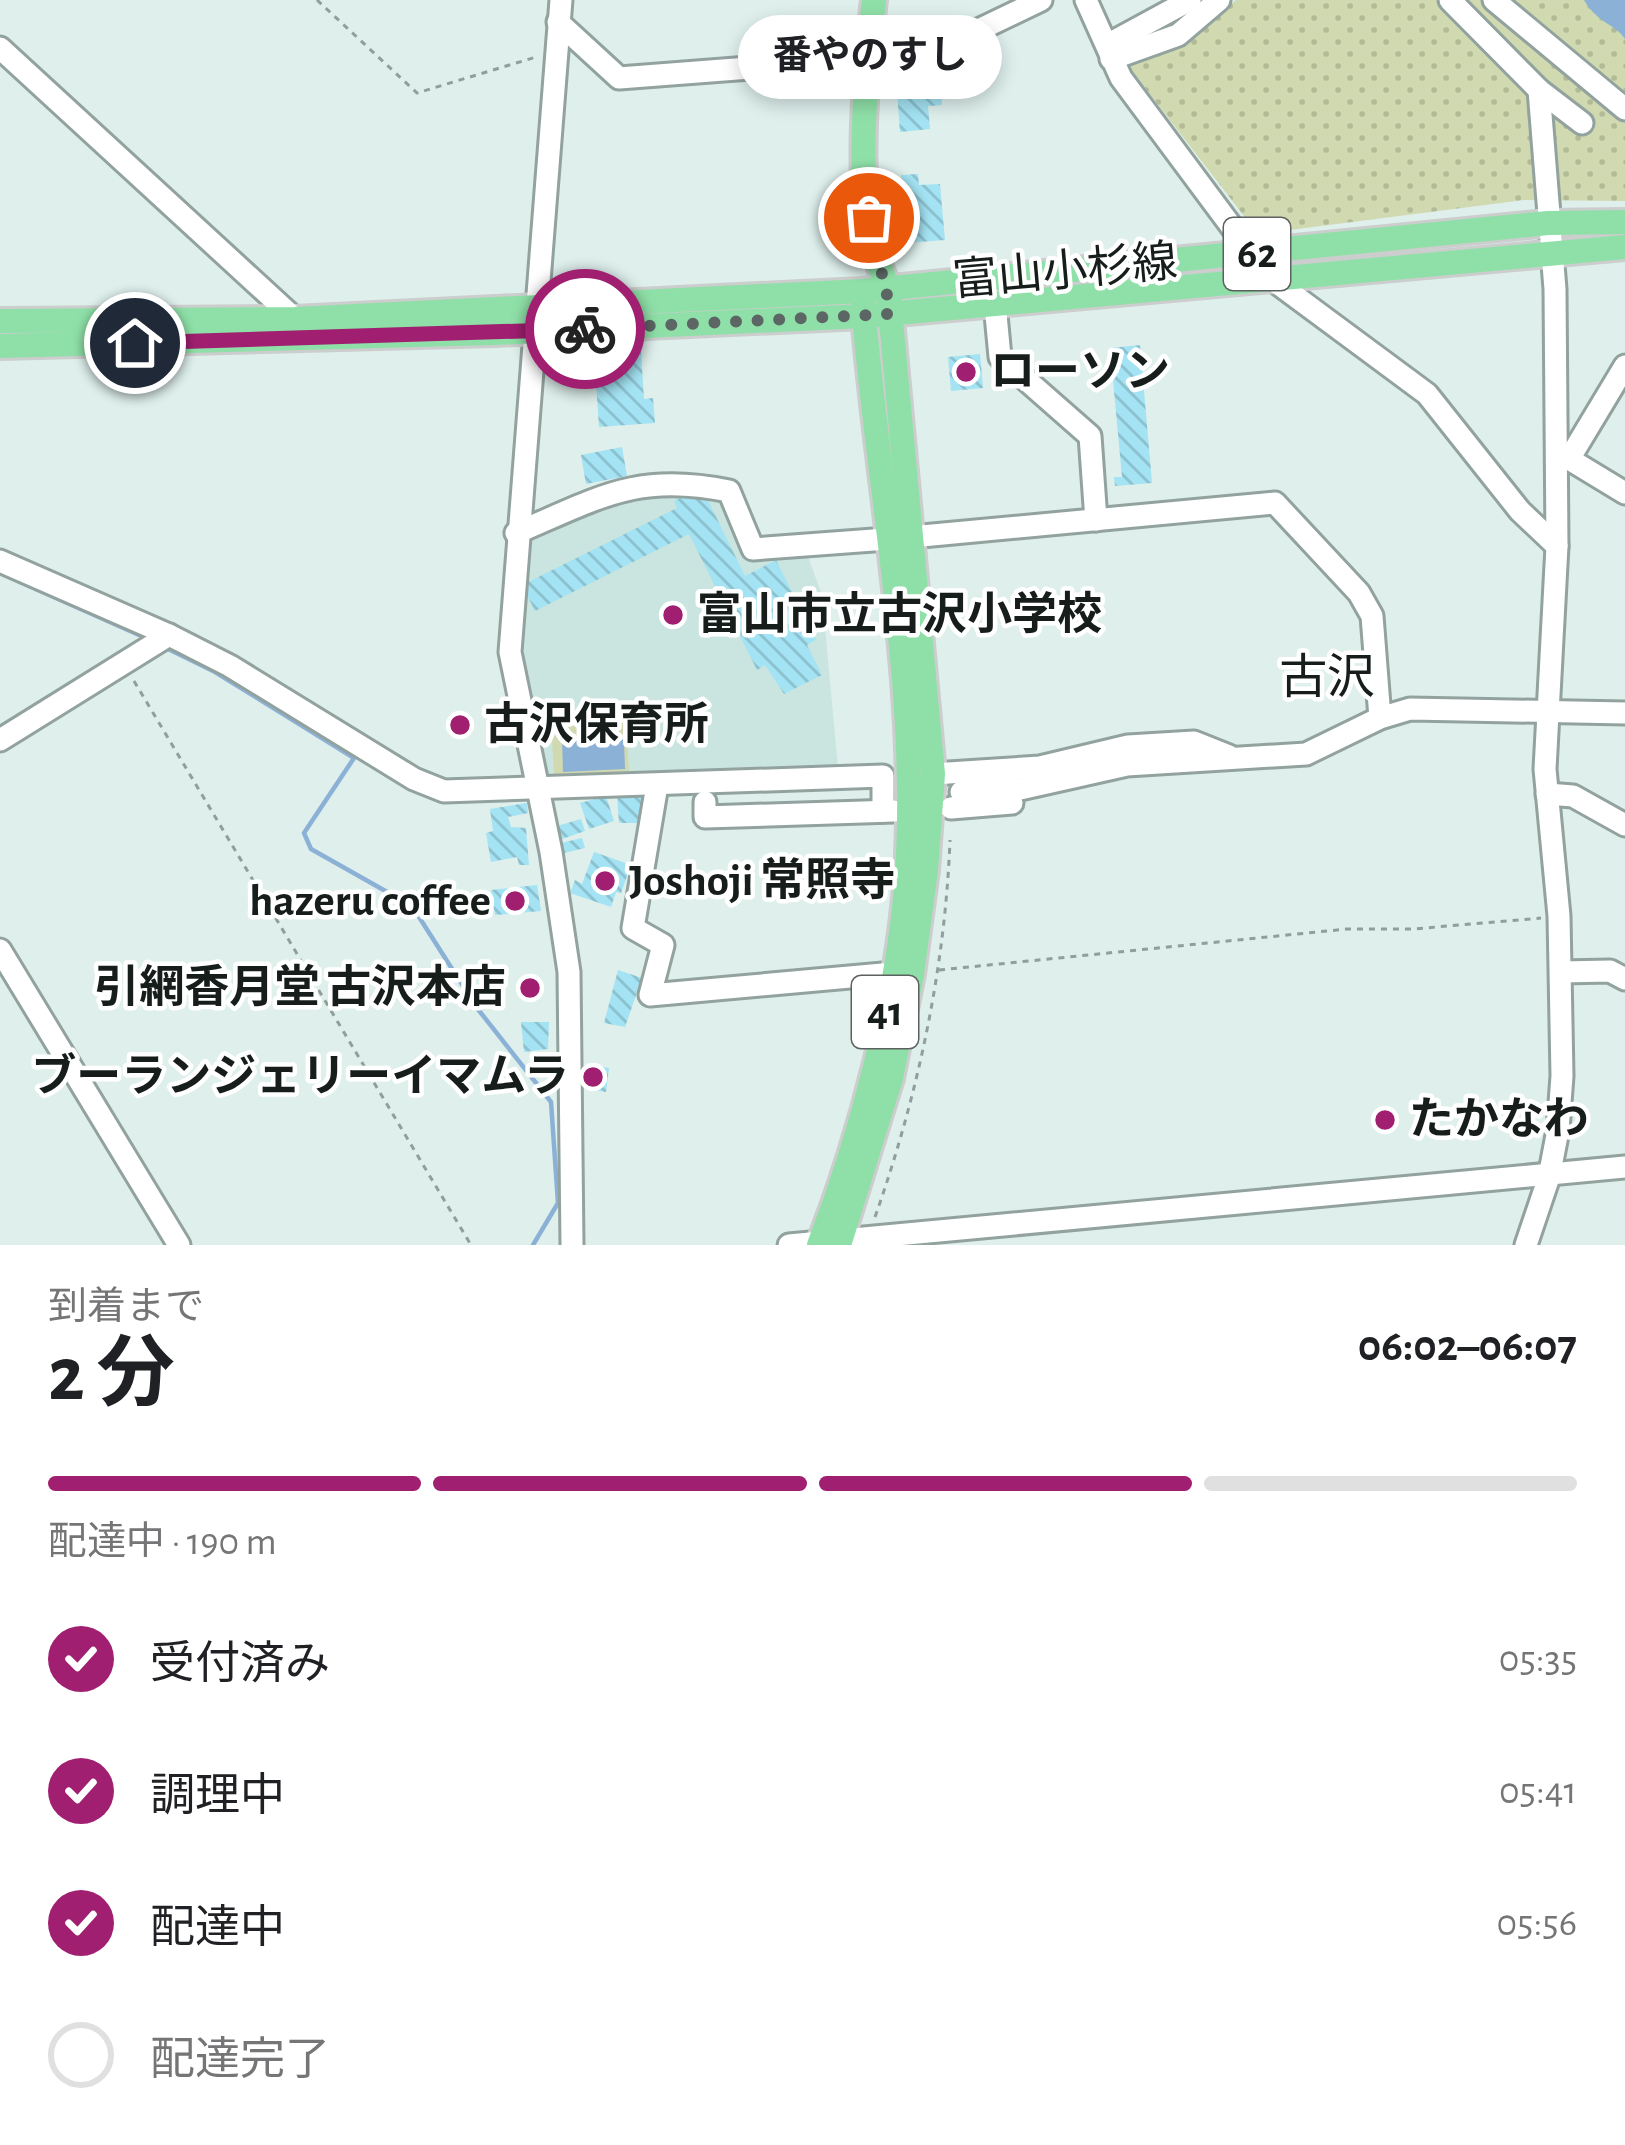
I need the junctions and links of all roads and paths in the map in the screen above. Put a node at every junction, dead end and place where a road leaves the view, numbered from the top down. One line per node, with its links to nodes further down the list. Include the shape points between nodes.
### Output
1 (316, 0): 11 (path, via 417,93)
2 (874, 0): 13 (main road, 41)
3 (1041, 0): 13 (street, via 939,49)
4 (1086, 0): 12 (street)
5 (1190, 0): 12 (street)
6 (1219, 0): 12 (street, via 1178,35)
7 (1450, 0): 14 (street)
8 (1494, 0): 15 (street)
9 (559, 11): 11 (street); 13 (street, via 619,78)
10 (0, 48): 25 (street)
11 (555, 52): 26 (street)
12 (1109, 52): 21 (street)
13 (866, 59): 23 (main road, 41)
14 (1539, 90): 16 (street); 18 (street)
15 (1625, 109)
16 (1582, 124)
17 (1625, 222): 18 (main road, 富山小杉線 / 62)
18 (1548, 224): 20 (street); 21 (main road, 富山小杉線 / 62)
19 (1625, 247): 20 (main road, 富山小杉線 / 62)
20 (1551, 253): 22 (main road, 富山小杉線 / 62); 30 (street)
21 (1249, 255): 22 (street); 23 (main road, 富山小杉線 / 62)
22 (1269, 278): 24 (main road, 富山小杉線 / 62); 35 (street, via 1426,394)
23 (876, 302): 24 (main road, 富山小杉線 / 62); 26 (main road, 富山小杉線 / 62); 34 (main road, 41)
24 (995, 304): 32 (street, via 1000,356 1090,436)
25 (296, 319): 26 (main road, 富山小杉線 / 62); 27 (main road, 富山小杉線 / 62)
26 (533, 320): 28 (main road, 富山小杉線 / 62); 33 (street)
27 (0, 321)
28 (0, 346)
29 (1625, 366): 30 (street)
30 (1563, 458): 31 (street); 35 (street)
31 (1625, 493)
32 (1096, 520): 34 (street); 41 (street, via 1275,503 1372,616)
33 (517, 533): 34 (street, via 646,484 729,491 753,550); 47 (street, via 510,652)
34 (899, 538): 44 (main road, 41); 50 (main road, 41)
35 (1557, 546): 39 (street)
36 (0, 561): 37 (street)
37 (169, 635): 38 (street); 47 (street, via 430,787)
38 (123, 664): 42 (street); 62 (path)
39 (1546, 713): 40 (street); 41 (street, via 1410,709); 48 (street)
40 (1625, 713)
41 (1380, 718): 43 (street, via 1306,754)
42 (0, 740)
43 (1235, 759): 44 (street, via 1194,742 1128,746 1040,767); 49 (street, via 1127,765)
44 (933, 774): 60 (main road, 41, via 892,1078)
45 (657, 785): 46 (street); 47 (street); 56 (street, via 633,928 663,945 650,995)
46 (680, 785): 50 (street, via 705,802 705,817); 50 (street, via 883,776)
47 (537, 788): 63 (street, via 569,972)
48 (1547, 794): 51 (street, via 1573,796); 52 (street)
49 (956, 800)
50 (886, 806): 56 (main road, 41, via 907,874)
51 (1625, 825)
52 (1558, 916): 54 (path); 55 (street)
53 (0, 950): 61 (street)
54 (939, 970)
55 (1561, 972): 57 (street, via 1610,971); 59 (street, via 1562,1076)
56 (894, 973): 60 (main road, 41)
57 (1625, 979)
58 (1625, 1167): 59 (street)
59 (1549, 1177): 60 (street); 65 (street)
60 (830, 1244): 64 (street)
61 (179, 1245)
62 (471, 1245)
63 (572, 1245)
64 (789, 1245)
65 (1526, 1245)

